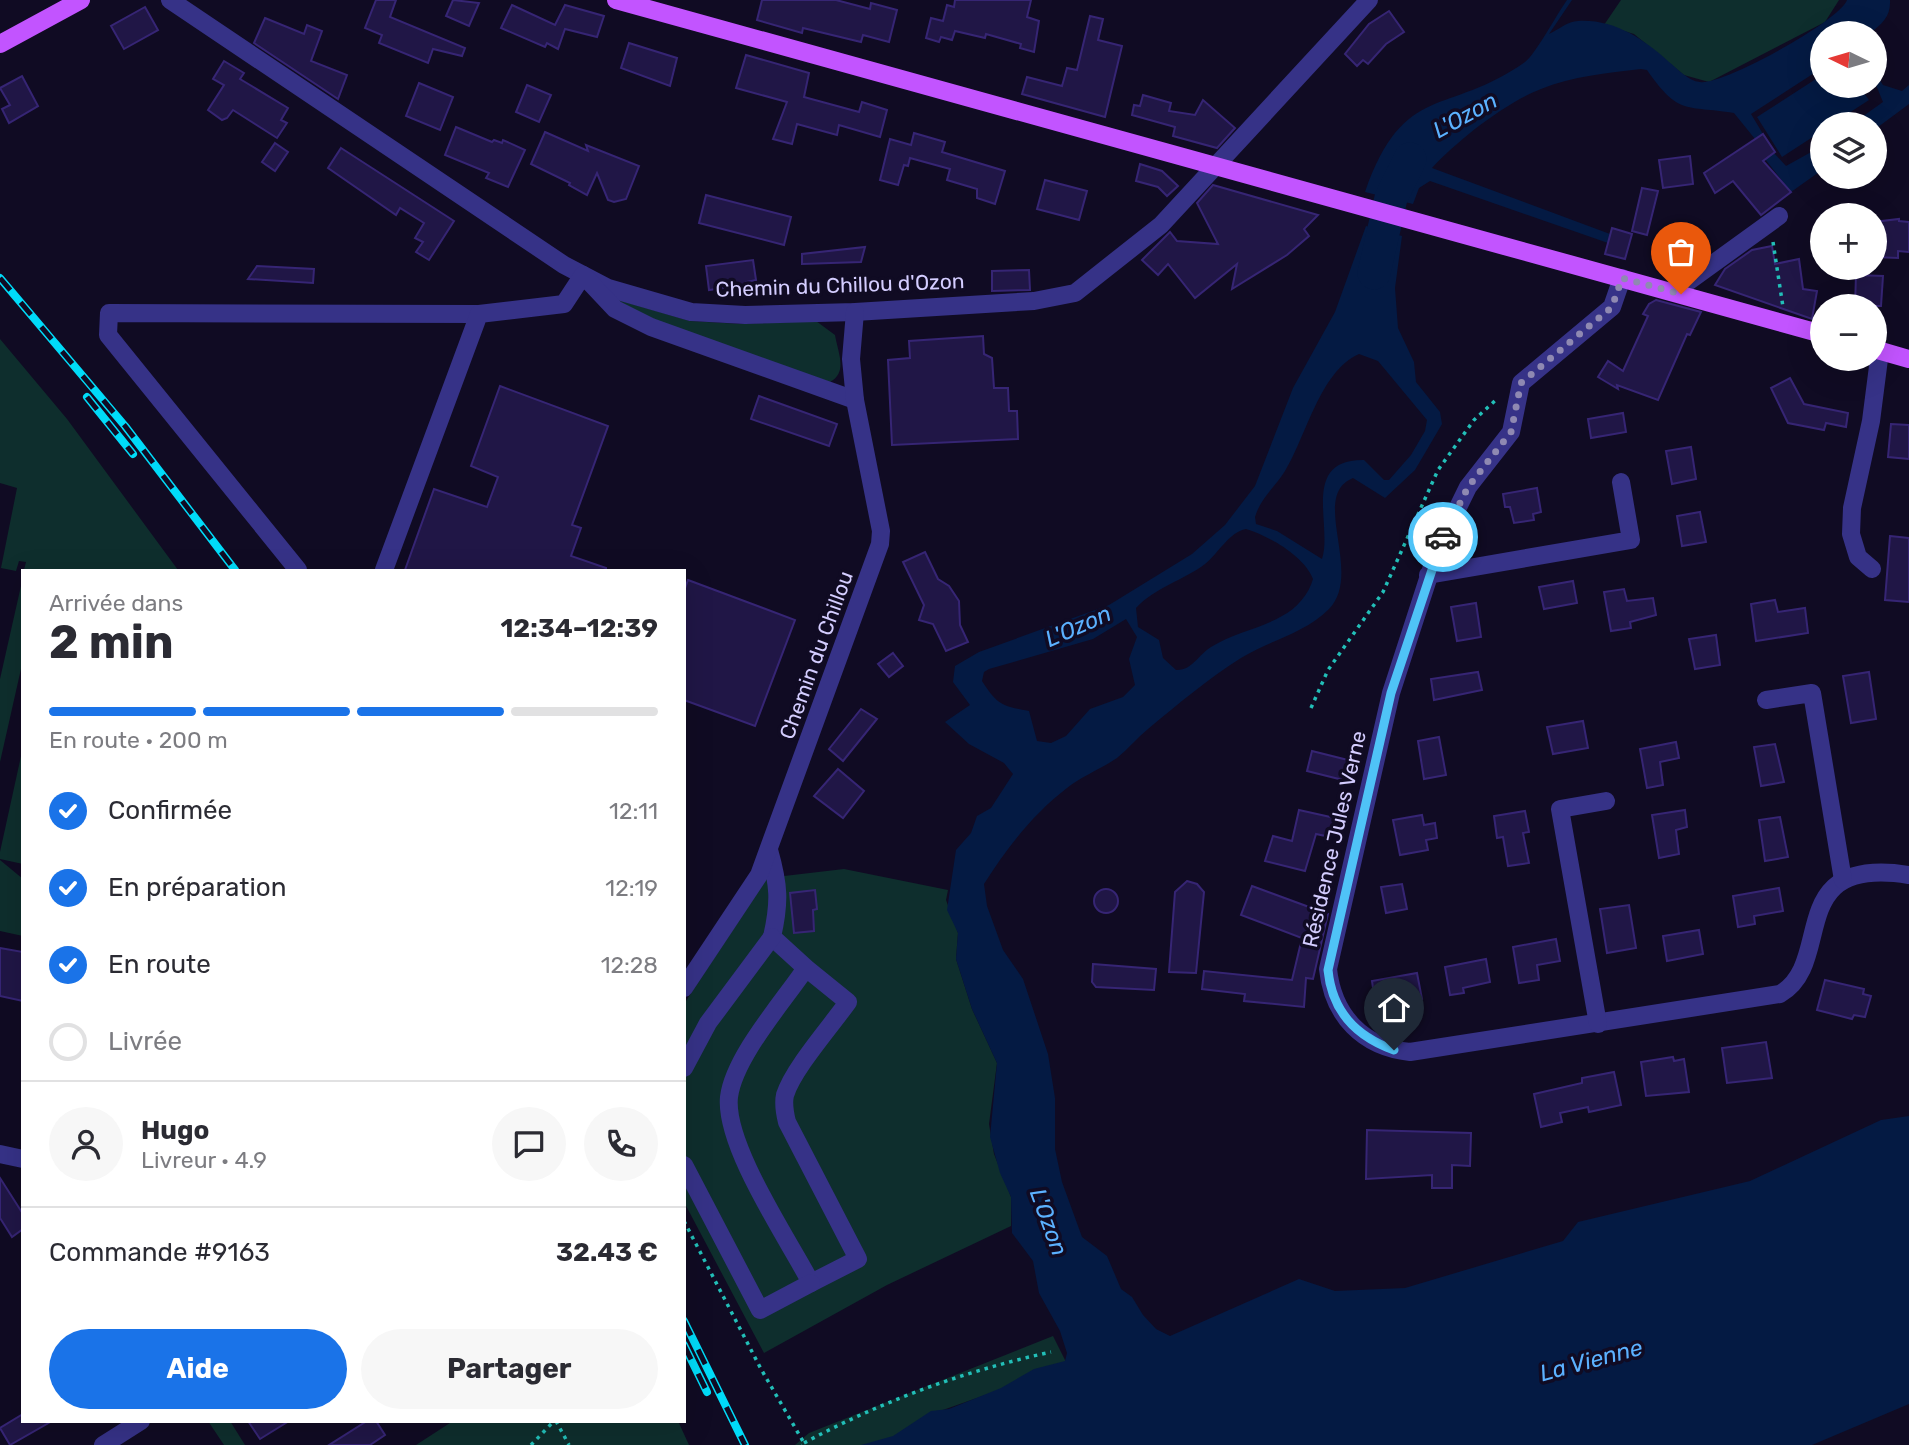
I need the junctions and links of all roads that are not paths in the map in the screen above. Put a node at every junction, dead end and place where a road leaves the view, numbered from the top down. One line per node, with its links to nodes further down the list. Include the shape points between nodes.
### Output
1 (81, 0): 5 (main road)
2 (170, 0): 8 (street, Chemin du Chillou d'Ozon)
3 (616, 0): 6 (main road)
4 (1369, 0): 6 (street, Chemin du Chillou d'Ozon)
5 (0, 44)
6 (1217, 166): 9 (main road); 11 (street, Chemin du Chillou d'Ozon, via 1161,225 1075,293)
7 (1775, 220): 10 (street, via 1685,284)
8 (583, 275): 11 (street, Chemin du Chillou d'Ozon, via 640,299 691,312); 12 (street, via 564,304); 17 (street, via 615,309 651,327)
9 (1622, 278): 10 (main road); 22 (street, Résidence Jules Verne, via 1612,307 1521,383 1511,432 1468,487)
10 (1681, 294): 13 (main road)
11 (855, 312): 17 (street, Chemin du Chillou, via 851,359)
12 (479, 314): 19 (street, via 109,313 108,335); 20 (street)
13 (1810, 331)
14 (1887, 353): 15 (main road)
15 (1909, 359)
16 (1875, 371): 21 (street, via 1851,534 1858,557)
17 (855, 400): 25 (street, Chemin du Chillou, via 880,544)
18 (1621, 482): 22 (street, via 1631,540)
19 (297, 569)
20 (384, 569)
21 (1872, 569)
22 (1428, 575): 31 (street, Résidence Jules Verne, via 1391,693 1360,818 1328,970 1330,988 1346,1020 1360,1035 1394,1050 1440,1050)
23 (1766, 700): 27 (street, via 1812,692)
24 (1605, 801): 31 (street, via 1560,809)
25 (769, 850): 28 (street, via 779,904); 30 (street, Chemin du Chillou, via 759,875)
26 (1909, 875): 27 (street)
27 (1843, 880): 31 (street, Résidence Jules Verne, via 1827,895 1816,917 1794,986 1780,994)
28 (772, 937): 29 (street); 32 (street, via 708,1023)
29 (806, 968): 36 (street, via 745,1057 729,1097 737,1145); 36 (street, via 848,1002 794,1079 785,1095 784,1110 858,1259)
30 (686, 985)
31 (1598, 1024)
32 (686, 1064)
33 (0, 1154): 34 (street)
34 (21, 1159)
35 (686, 1169): 36 (street, via 760,1310)
36 (811, 1283)
37 (138, 1423): 38 (street)
38 (103, 1445)

